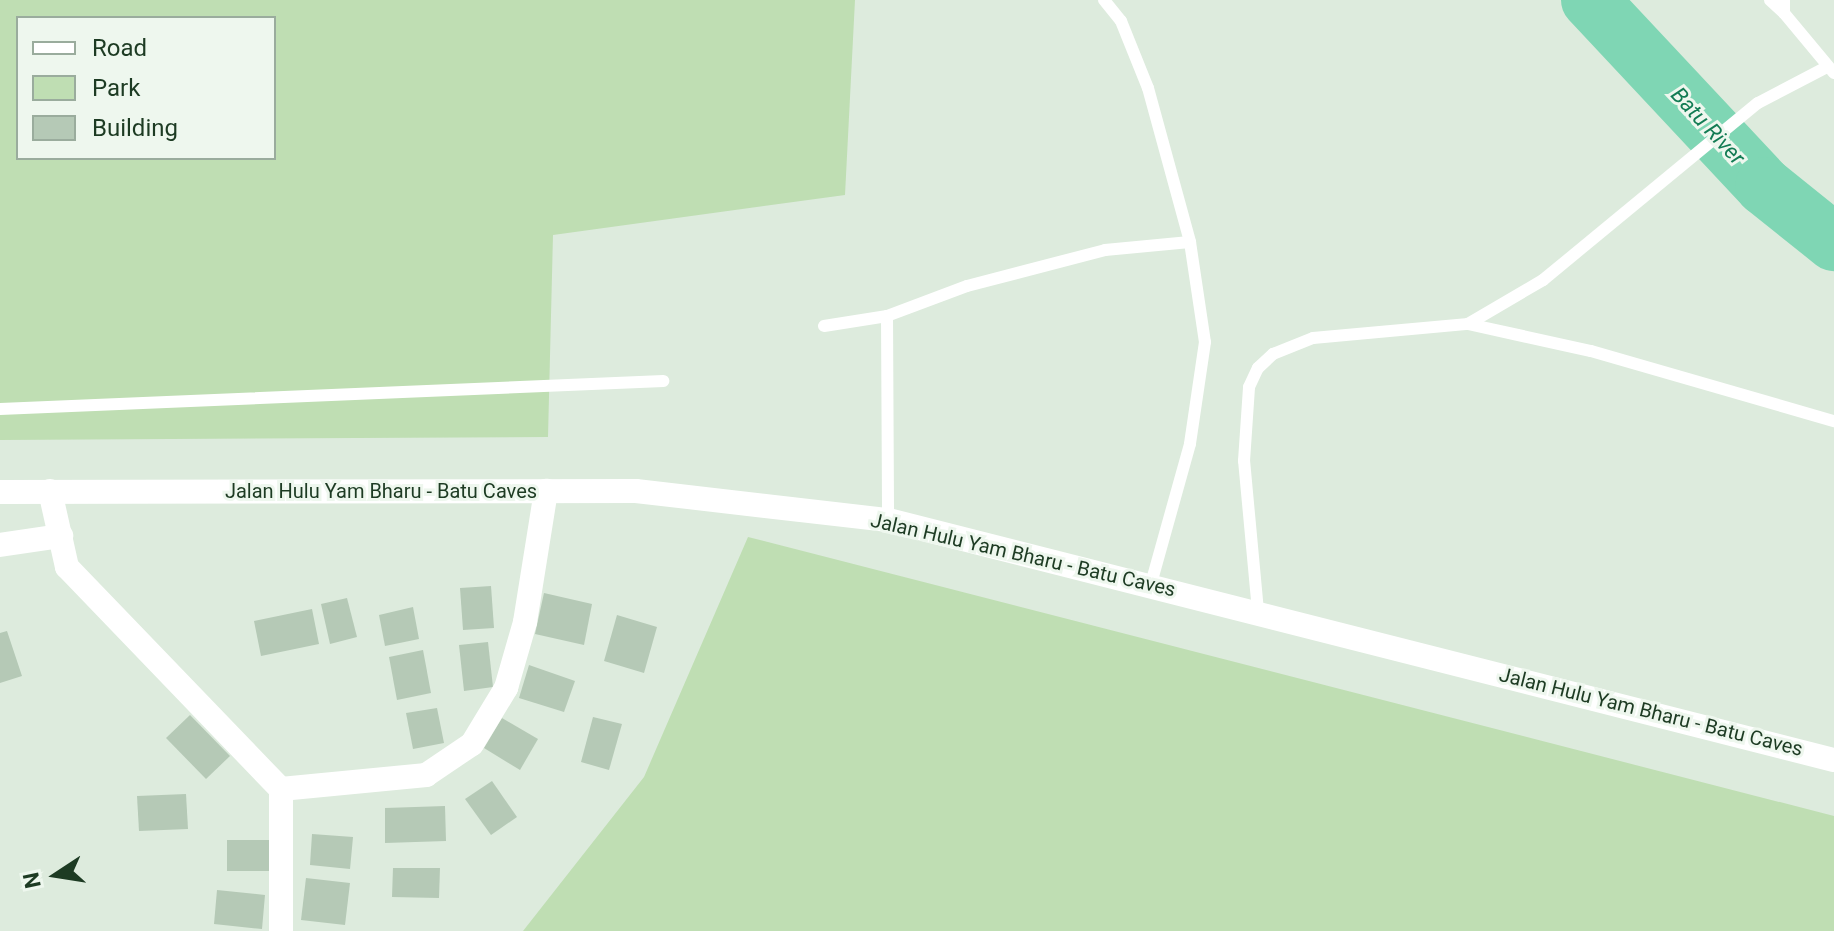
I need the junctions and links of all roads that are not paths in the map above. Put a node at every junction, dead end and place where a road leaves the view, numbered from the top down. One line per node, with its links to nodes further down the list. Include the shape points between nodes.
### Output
1 (1104, 0): 5 (lane, via 1121,21 1148,88)
2 (1770, 0): 3 (lane)
3 (1784, 6): 4 (lane)
4 (1830, 70): 7 (lane, via 1758,103 1543,280)
5 (1190, 242): 6 (lane, via 1105,250 967,286); 18 (lane, via 1205,342 1190,444)
6 (887, 316): 8 (lane); 15 (lane)
7 (1468, 324): 11 (lane, via 1591,351); 19 (lane, via 1313,338 1273,354 1258,368 1249,387 1244,461)
8 (824, 326)
9 (663, 381): 10 (lane)
10 (0, 409)
11 (1834, 421)
12 (50, 491): 13 (main road, Jalan Hulu Yam Bharu - Batu Caves); 14 (main road, Jalan Hulu Yam Bharu - Batu Caves); 16 (main road)
13 (546, 491): 15 (main road, Jalan Hulu Yam Bharu - Batu Caves, via 636,491); 21 (main road, via 525,622 506,688 472,744 426,775)
14 (0, 492)
15 (888, 520): 18 (main road, Jalan Hulu Yam Bharu - Batu Caves)
16 (61, 536): 17 (main road); 21 (main road, via 67,567)
17 (0, 545)
18 (1151, 584): 19 (main road, Jalan Hulu Yam Bharu - Batu Caves)
19 (1258, 611): 20 (main road, Jalan Hulu Yam Bharu - Batu Caves)
20 (1834, 760)
21 (281, 789): 22 (main road)
22 (281, 931)

